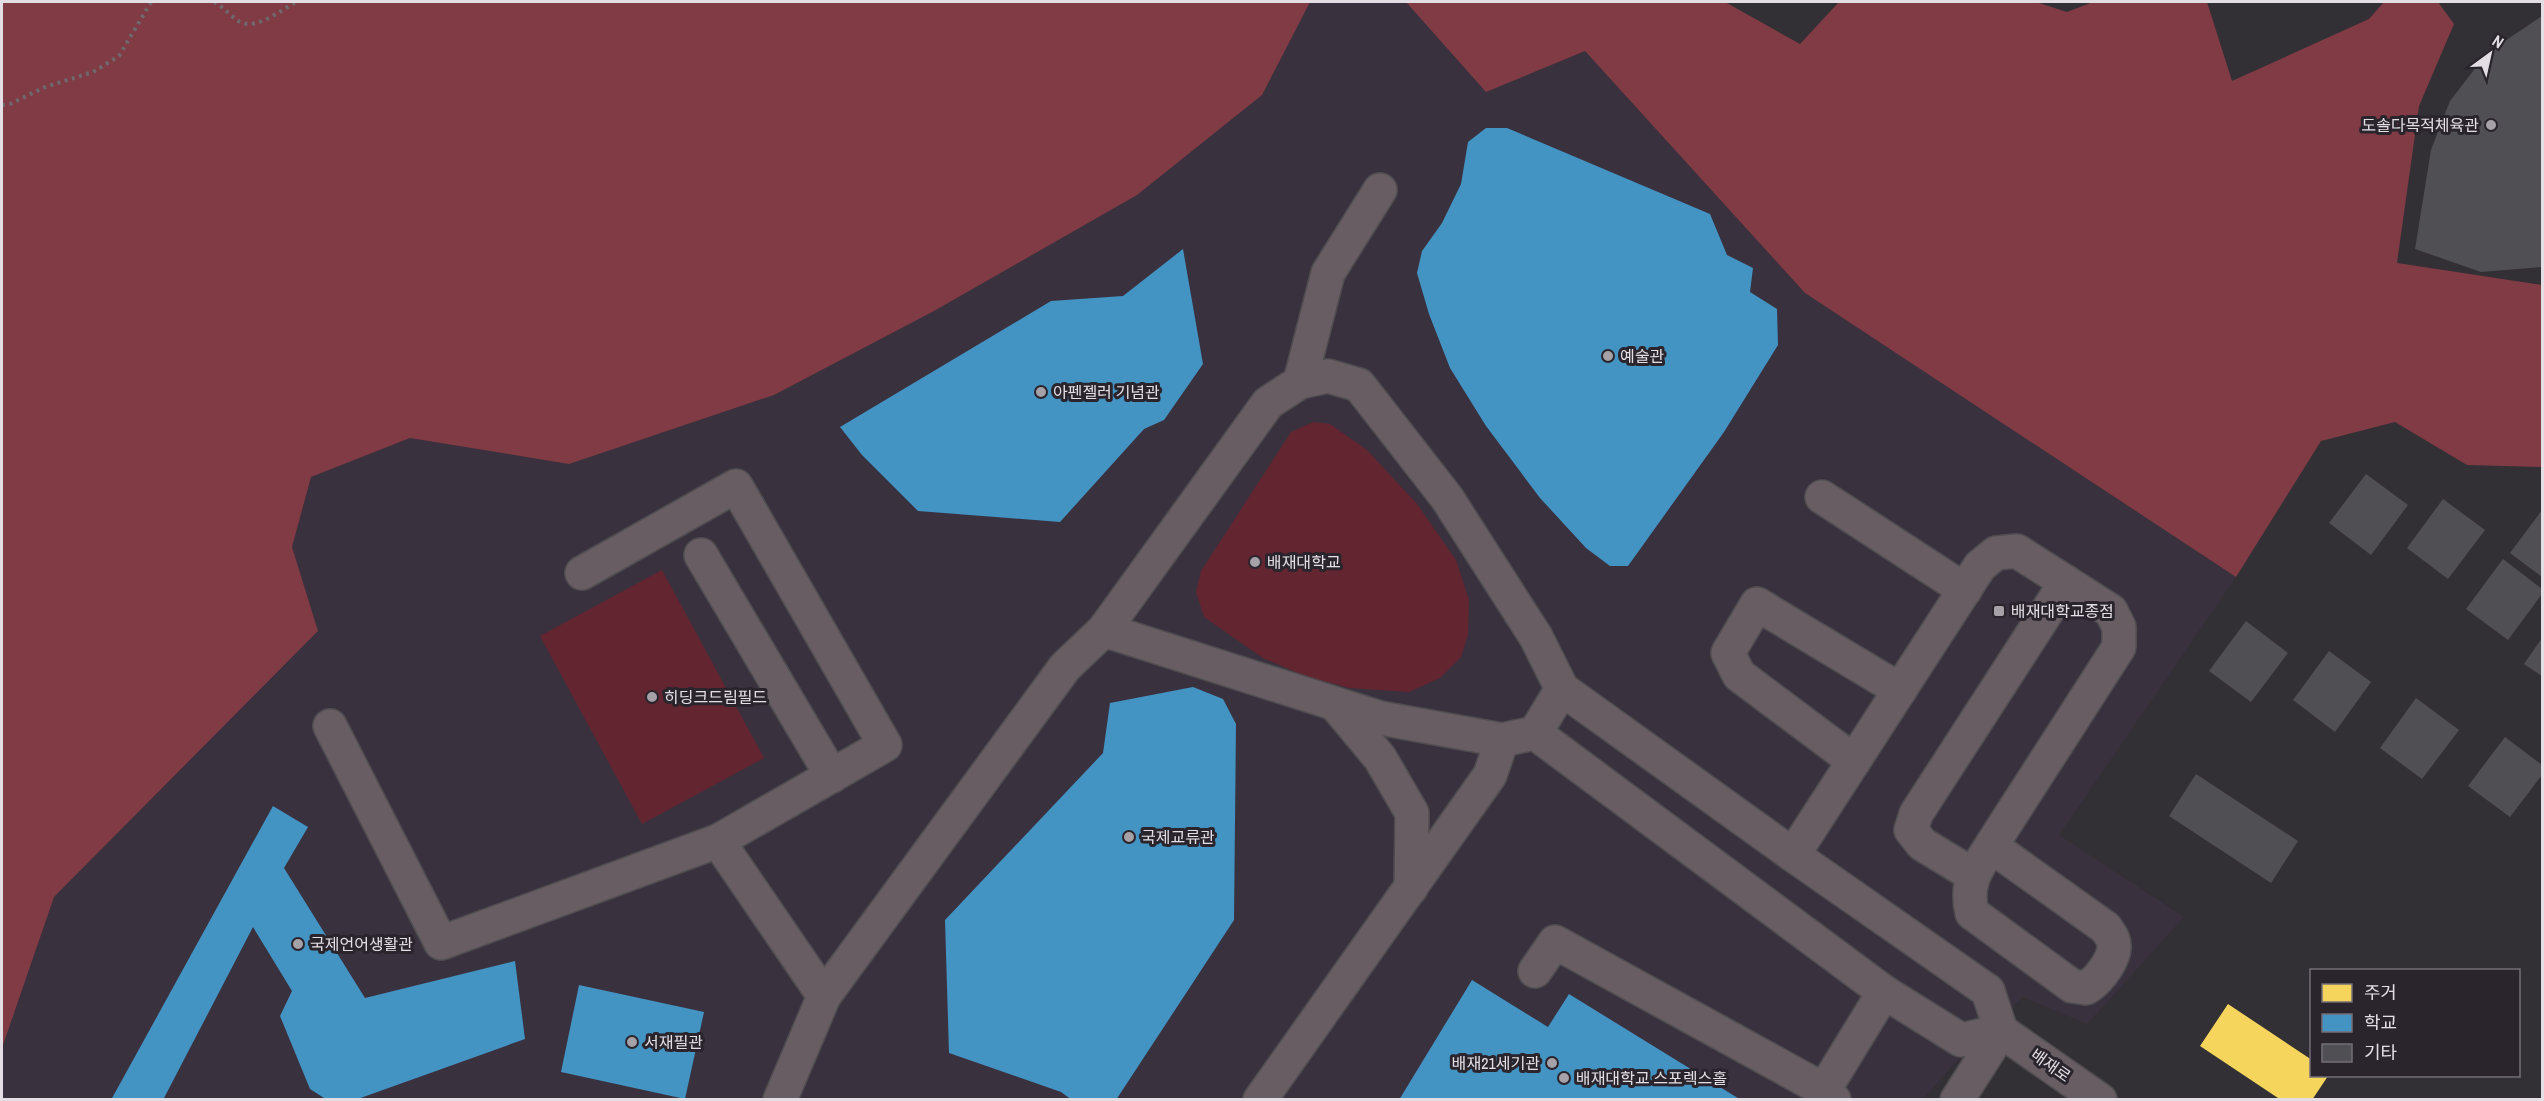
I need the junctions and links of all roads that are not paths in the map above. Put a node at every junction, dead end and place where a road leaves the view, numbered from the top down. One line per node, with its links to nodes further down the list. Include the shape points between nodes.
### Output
1 (1380, 189): 2 (street, via 1328,273)
2 (1300, 382): 8 (street, via 1268,403); 9 (street, via 1328,376 1359,385 1447,498 1536,638)
3 (1822, 497): 7 (street)
4 (701, 555): 16 (street)
5 (582, 573): 16 (street, via 736,486 885,745)
6 (2066, 582): 7 (street, via 2017,551 1996,553 1980,566); 18 (street, via 2111,611 2119,627 2119,647); 20 (street, via 1916,814 1911,830 1922,844)
7 (1965, 590): 10 (street)
8 (1104, 630): 11 (street); 24 (street, via 1065,667)
9 (1562, 689): 13 (street); 19 (street)
10 (1900, 690): 15 (street); 15 (street, via 1757,604 1728,653 1739,675)
11 (1335, 704): 14 (street, via 1380,718); 21 (street, via 1380,758 1412,813)
12 (330, 726): 17 (street, via 441,943)
13 (1535, 733): 14 (street); 23 (street)
14 (1502, 740): 21 (street, via 1490,775)
15 (1854, 761): 19 (street)
16 (832, 776): 17 (street)
17 (718, 841): 24 (street)
18 (1991, 846): 20 (street); 20 (street, via 2106,928 2114,942 2112,954 2096,982 2086,988 2072,986 1972,913 1969,899)
19 (1793, 855): 25 (street, via 1988,991)
20 (1973, 875)
21 (1411, 888): 28 (street)
22 (1535, 971): 26 (street, via 1555,942)
23 (1884, 992): 25 (street, via 1961,1040); 26 (street)
24 (824, 996): 27 (street)
25 (2001, 1030): 29 (street); 30 (street, 배재로)
26 (1829, 1095)
27 (780, 1100)
28 (1260, 1100)
29 (1957, 1100)
30 (2100, 1100)

